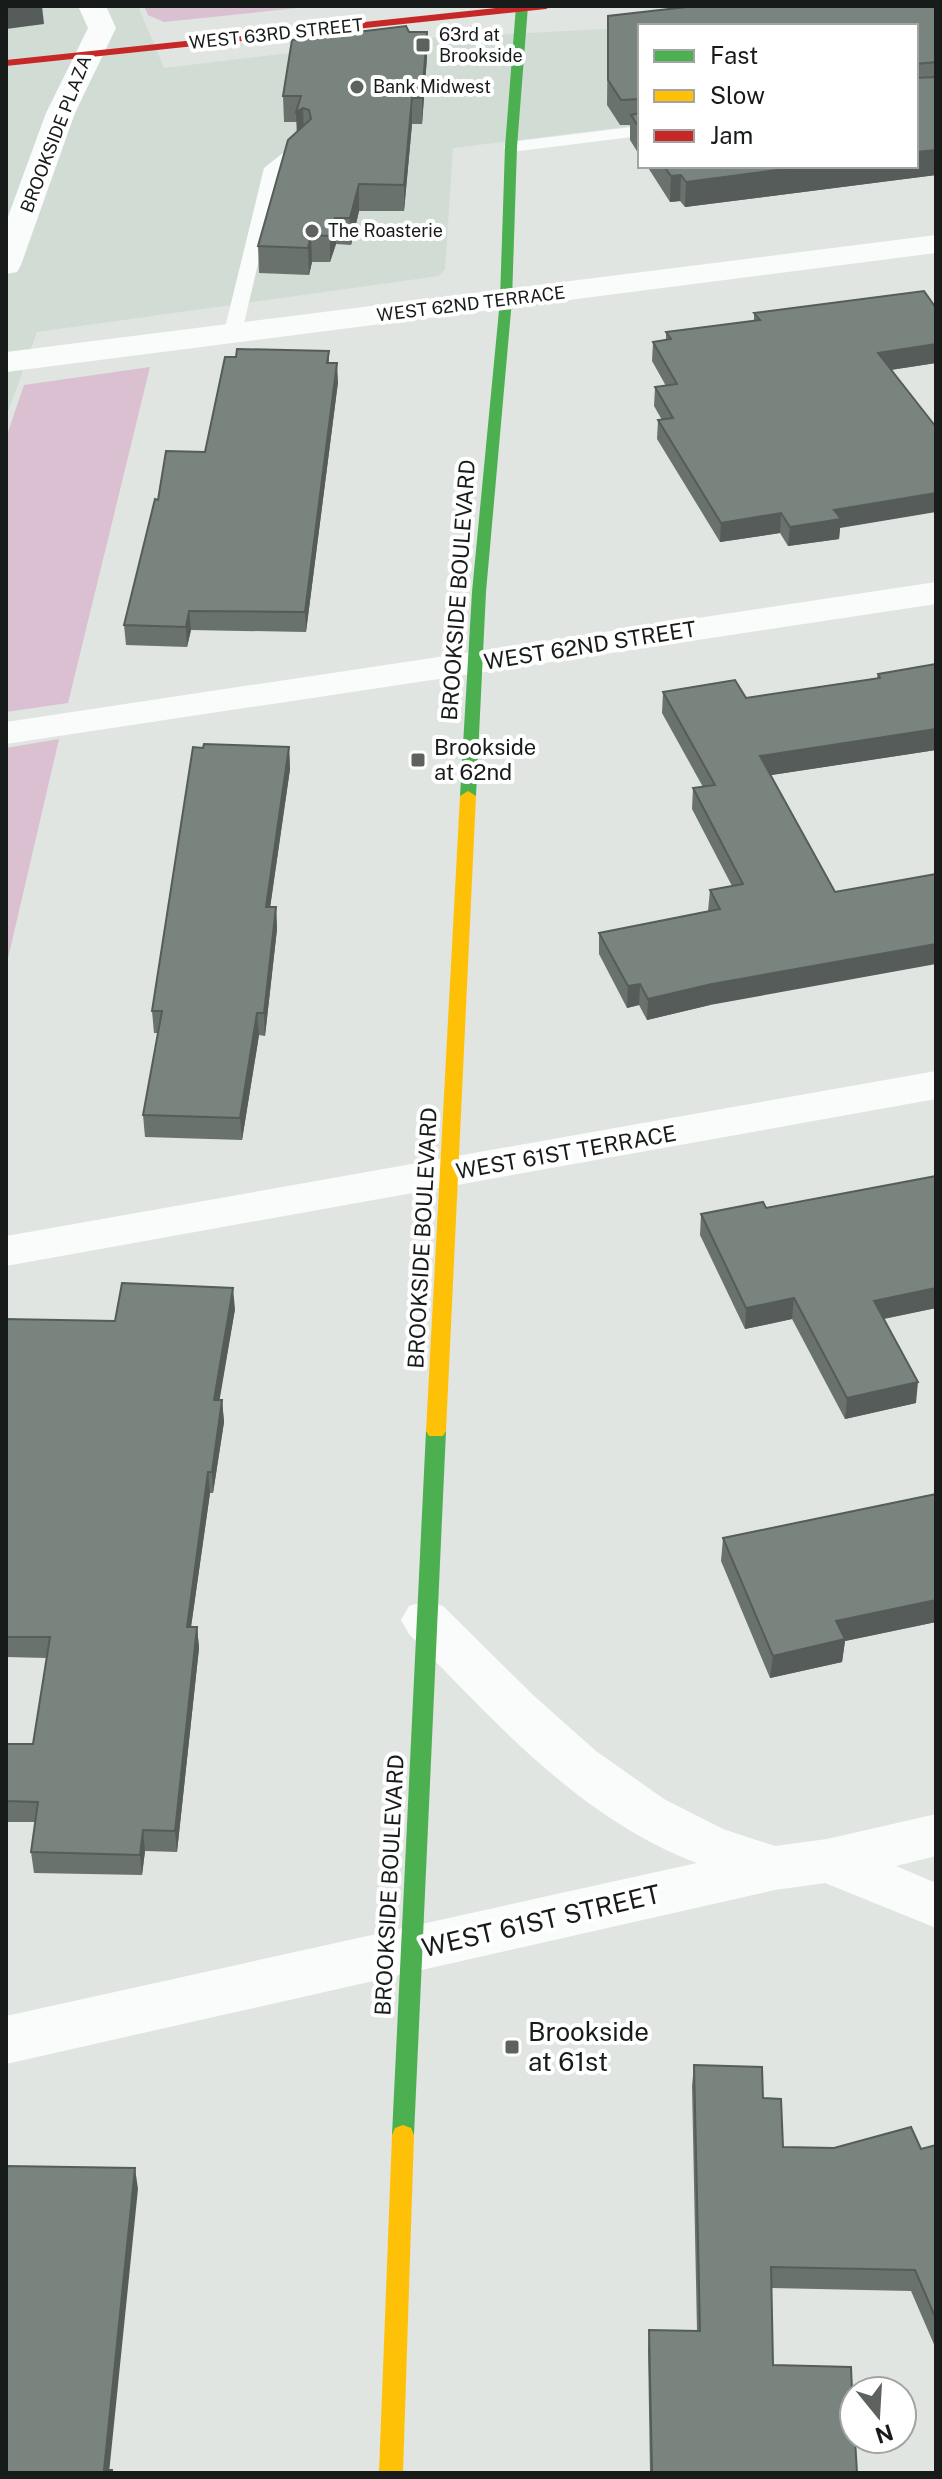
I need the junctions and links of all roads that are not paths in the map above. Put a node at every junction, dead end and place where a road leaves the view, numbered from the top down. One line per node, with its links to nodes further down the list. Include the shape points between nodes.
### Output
1 (92, 6): 4 (street, BROOKSIDE PLAZA, via 102,28)
2 (546, 6): 3 (main road, WEST 63RD STREET)
3 (522, 7): 4 (main road, WEST 63RD STREET); 8 (main road, BROOKSIDE BOULEVARD)
4 (86, 54): 5 (main road, WEST 63RD STREET); 10 (street, BROOKSIDE PLAZA)
5 (6, 63)
6 (638, 131): 8 (lane)
7 (303, 142): 12 (lane, via 272,168)
8 (511, 147): 11 (main road, BROOKSIDE BOULEVARD)
9 (936, 244): 11 (street, WEST 62ND TERRACE)
10 (6, 265)
11 (506, 300): 12 (street, WEST 62ND TERRACE); 15 (main road, BROOKSIDE BOULEVARD)
12 (233, 332): 13 (street, WEST 62ND TERRACE)
13 (6, 362)
14 (936, 593): 15 (street, WEST 62ND STREET)
15 (475, 662): 16 (street, WEST 62ND STREET); 18 (main road, BROOKSIDE BOULEVARD)
16 (6, 733)
17 (936, 1085): 18 (street, WEST 61ST TERRACE)
18 (449, 1173): 19 (street, WEST 61ST TERRACE); 20 (main road, BROOKSIDE BOULEVARD)
19 (6, 1251)
20 (426, 1620): 23 (street, via 541,1735 616,1794 684,1835); 25 (main road, BROOKSIDE BOULEVARD)
21 (936, 1835): 22 (street, WEST 61ST STREET)
22 (827, 1861): 23 (street, WEST 61ST STREET); 24 (street)
23 (775, 1868): 25 (street, WEST 61ST STREET)
24 (936, 1906)
25 (409, 1951): 26 (street, WEST 61ST STREET); 27 (main road, BROOKSIDE BOULEVARD)
26 (6, 2040)
27 (391, 2473)

